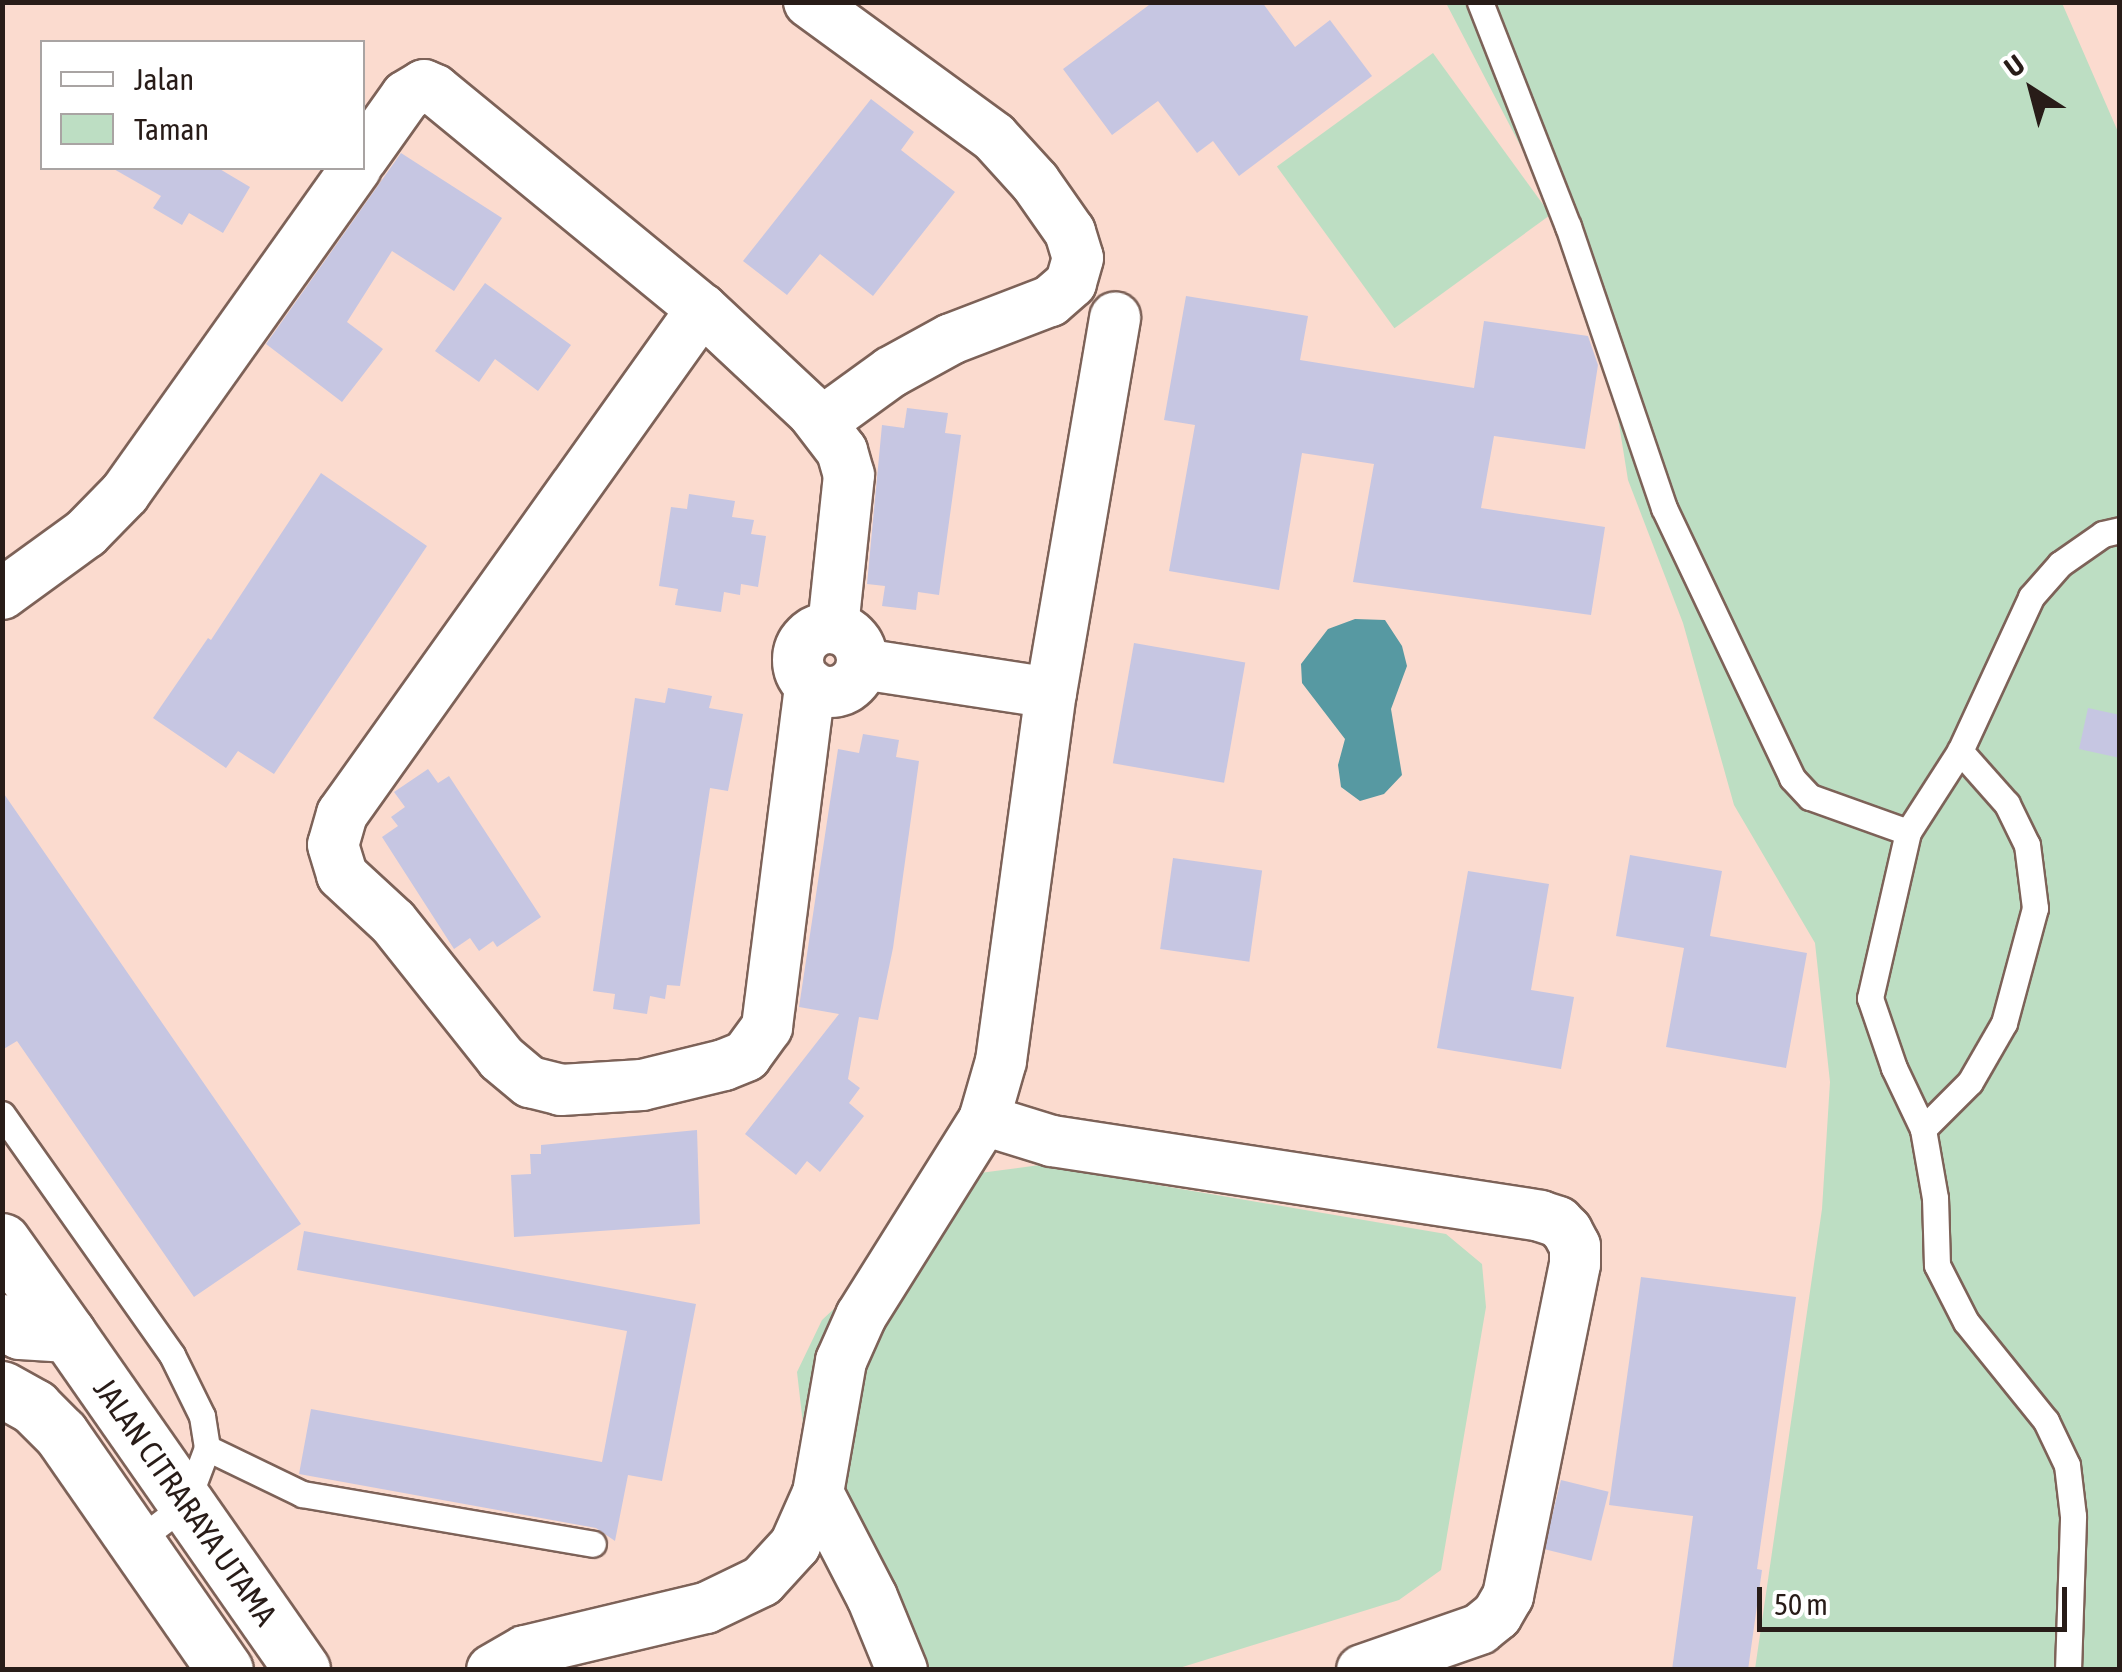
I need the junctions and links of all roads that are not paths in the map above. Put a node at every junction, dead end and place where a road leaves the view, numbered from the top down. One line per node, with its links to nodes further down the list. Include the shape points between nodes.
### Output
1 (810, 2): 7 (street, via 994,137 1044,194 1070,232 1078,258 1071,283 1050,301 952,338)
2 (1480, 2): 13 (lane, via 1568,226 1664,508 1792,778 1810,797)
3 (365, 154): 5 (street, via 406,96 424,85 435,90)
4 (355, 170): 9 (street, via 125,493 86,533)
5 (702, 309): 7 (street); 10 (street, via 342,814 332,845 342,874 393,922 501,1058 530,1082 561,1090 642,1085 735,1060 760,1042 768,1026 810,684 799,667 801,647 809,636)
6 (1115, 318): 11 (street)
7 (822, 422): 10 (street, via 842,450 849,475)
8 (2120, 530): 12 (lane, via 2060,564 2031,597)
9 (2, 594)
10 (848, 646): 11 (street)
11 (1050, 693): 15 (street, via 1002,1061)
12 (1960, 751): 13 (lane); 16 (lane, via 2007,804 2027,846 2036,908 2004,1023 1970,1082)
13 (1908, 832): 16 (lane, via 1870,998)
14 (2, 1114): 21 (lane, via 172,1355 202,1416)
15 (984, 1120): 22 (street, via 861,1316 841,1361); 30 (street, via 1052,1140 1540,1216 1567,1232 1575,1264 1508,1596 1480,1629)
16 (1923, 1128): 31 (lane, via 1935,1198 1936,1265 1966,1322 2046,1422 2068,1464)
17 (2, 1241): 19 (street, JALAN CITRARAYA UTAMA)
18 (2, 1322): 19 (street)
19 (68, 1334): 23 (street, JALAN CITRARAYA UTAMA)
20 (2, 1389): 24 (street, JALAN CITRARAYA UTAMA, via 60,1434)
21 (206, 1448): 23 (lane); 25 (lane, via 302,1494)
22 (818, 1493): 28 (street, via 795,1545 762,1581 706,1608 525,1651); 29 (street)
23 (186, 1504): 24 (lane); 27 (street, JALAN CITRARAYA UTAMA)
24 (136, 1542): 26 (street, JALAN CITRARAYA UTAMA)
25 (592, 1544)
26 (225, 1670)
27 (302, 1670)
28 (492, 1670)
29 (902, 1670)
30 (1362, 1670)
31 (2068, 1670)

